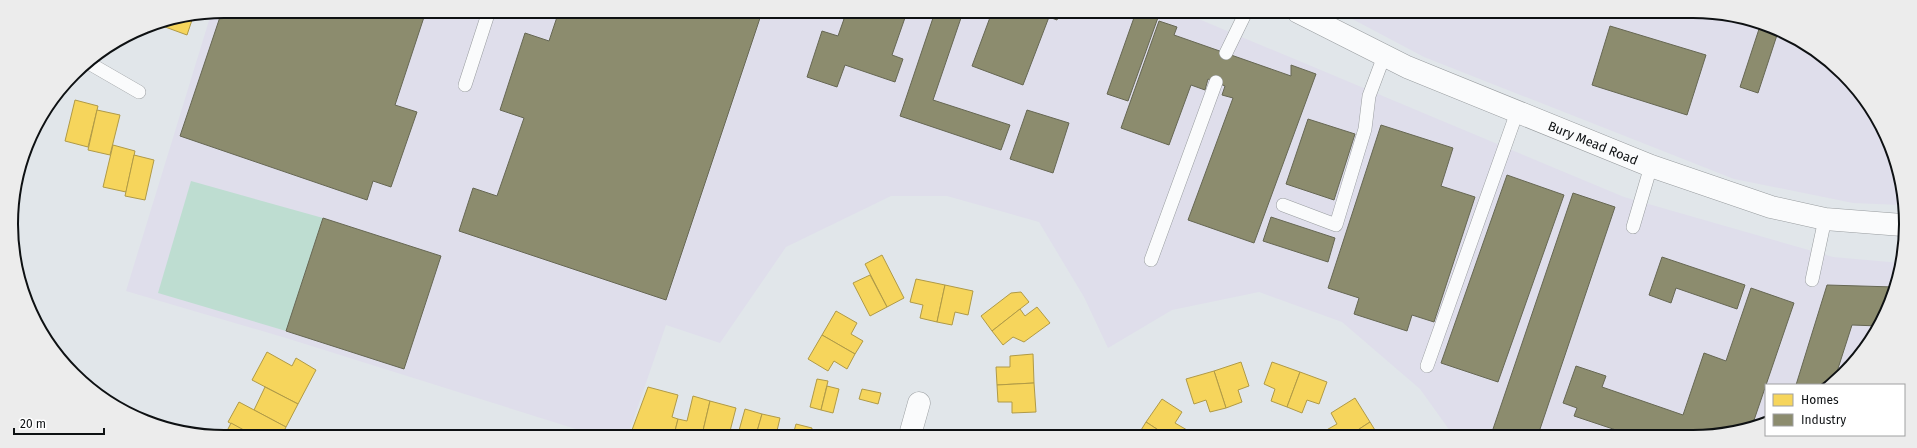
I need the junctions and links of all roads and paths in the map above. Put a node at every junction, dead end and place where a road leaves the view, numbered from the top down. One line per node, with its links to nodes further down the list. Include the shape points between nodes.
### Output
1 (487, 18): 8 (lane)
2 (1243, 18): 4 (lane)
3 (1310, 18): 5 (street, Bury Mead Road)
4 (1226, 53)
5 (1384, 56): 10 (street, Bury Mead Road); 12 (lane, via 1369,96 1365,129 1336,225)
6 (93, 65): 9 (lane)
7 (1216, 82): 16 (lane)
8 (465, 85)
9 (139, 92)
10 (1516, 112): 11 (street, Bury Mead Road); 18 (lane)
11 (1651, 166): 13 (street, Bury Mead Road, via 1770,207); 15 (lane)
12 (1283, 205)
13 (1825, 219): 14 (street, Bury Mead Road); 17 (lane)
14 (1899, 225)
15 (1633, 227)
16 (1151, 260)
17 (1812, 280)
18 (1427, 366)
19 (919, 403): 20 (street)
20 (911, 430)

